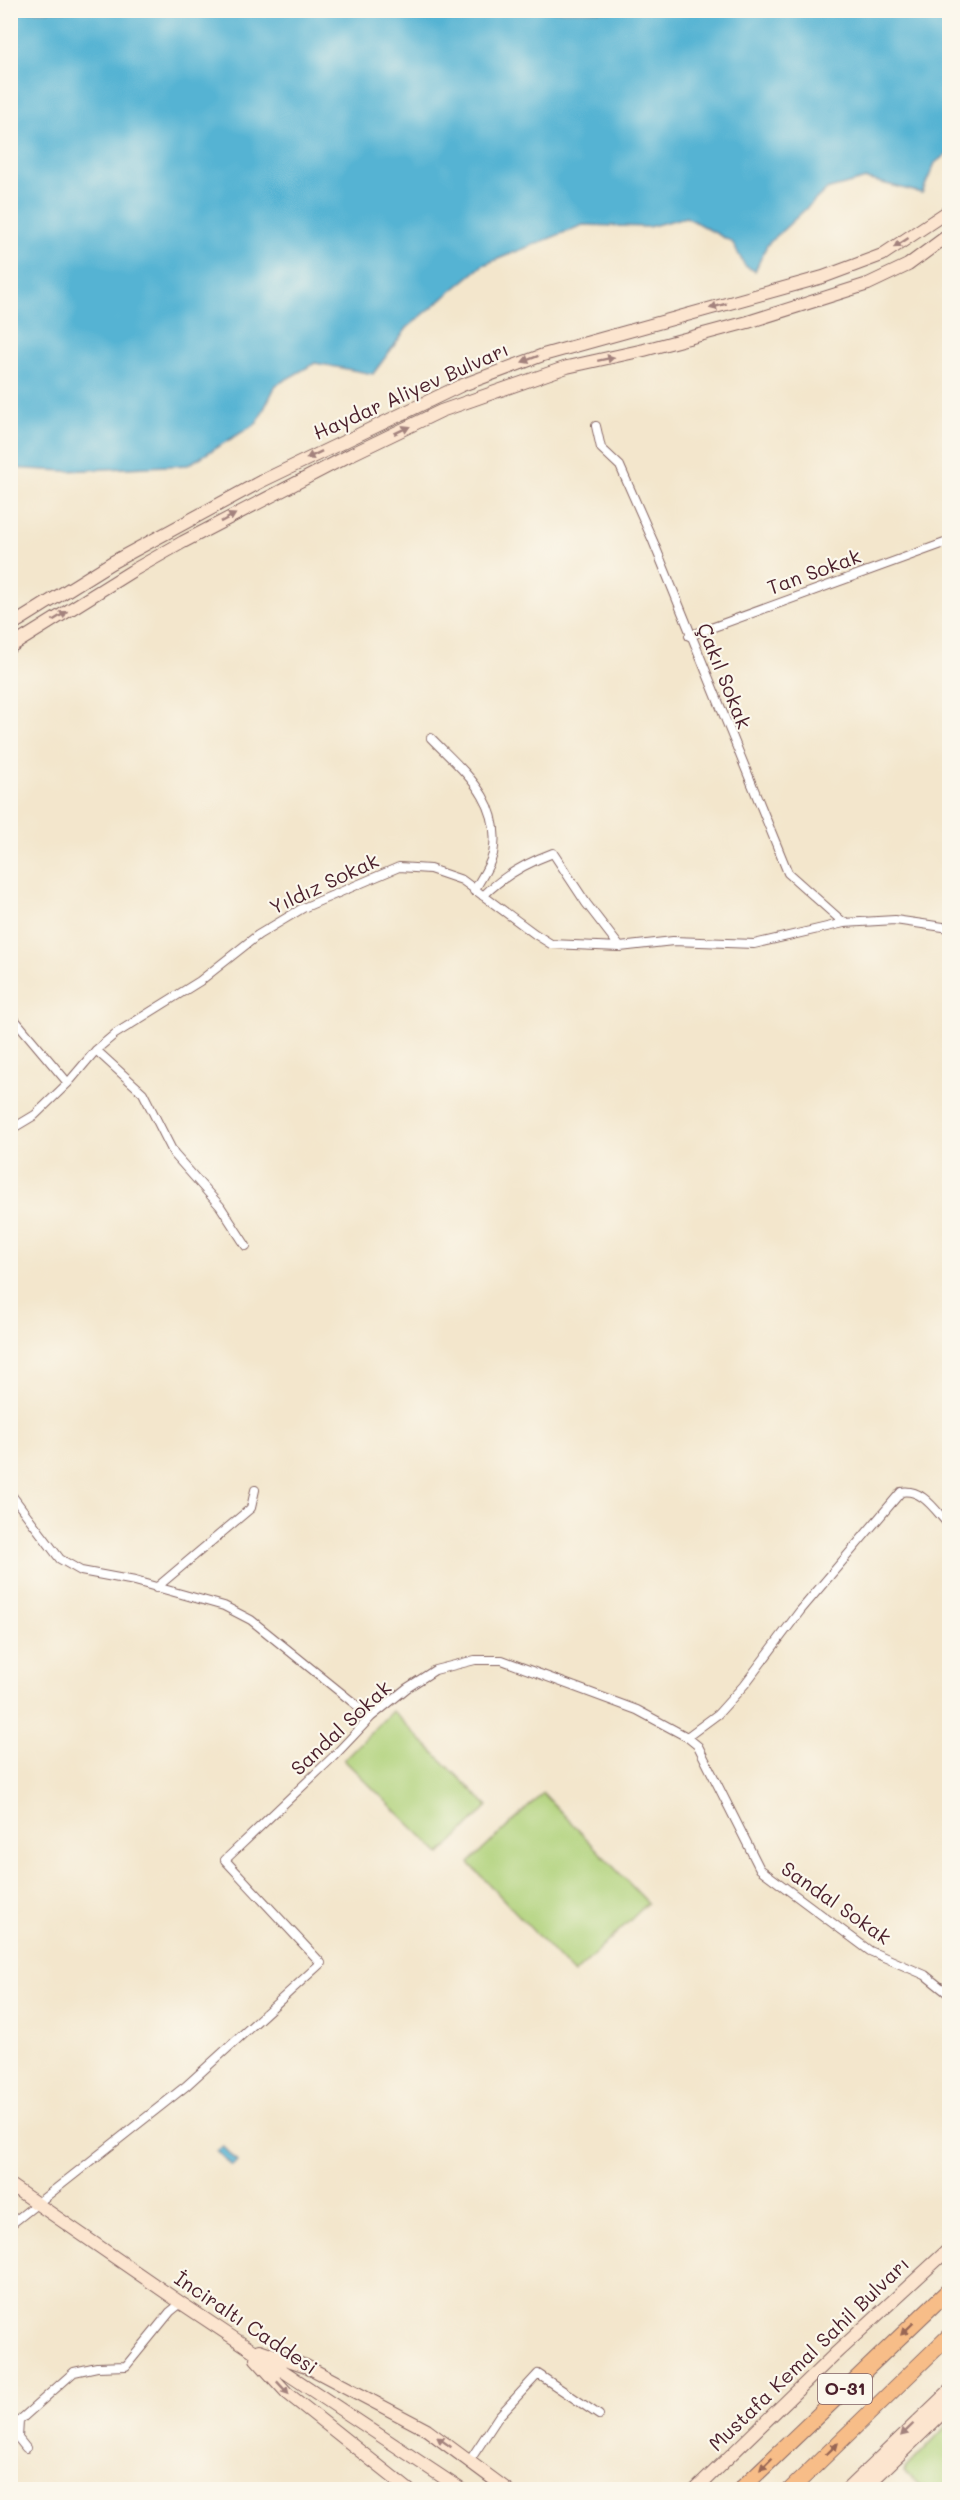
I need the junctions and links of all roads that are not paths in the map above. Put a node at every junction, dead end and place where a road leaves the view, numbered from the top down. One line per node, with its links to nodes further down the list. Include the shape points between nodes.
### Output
1 (950, 210): 5 (main road, Haydar Aliyev Bulvarı, one-way to 5, via 882,255 824,277 543,355 460,386 262,481 111,563)
2 (950, 234): 7 (main road, Haydar Aliyev Bulvarı, one-way to 2, via 183,542 441,411 567,367 748,322 868,284 908,265)
3 (596, 426): 6 (street, Çakıl Sokak, via 601,448 620,466)
4 (950, 541): 6 (street, Tan Sokak)
5 (10, 626)
6 (689, 636): 11 (street, Çakıl Sokak, via 788,873)
7 (10, 648)
8 (431, 738): 9 (street, via 481,789 495,826 493,856)
9 (474, 891): 10 (street, Yıldız Sokak); 15 (street, Yıldız Sokak, via 462,880 430,869 399,867 375,876 303,908 258,935 200,981)
10 (483, 896): 13 (street, Yıldız Sokak, via 551,944); 13 (street, via 499,880 553,853)
11 (844, 923): 12 (street, Yıldız Sokak, via 895,920); 13 (street, Yıldız Sokak, via 754,944 673,941)
12 (950, 928)
13 (621, 947)
14 (10, 1014): 16 (street)
15 (96, 1050): 16 (street, Yıldız Sokak); 18 (street, via 143,1093 174,1154 219,1206)
16 (68, 1083): 17 (street, Yıldız Sokak, via 35,1115)
17 (10, 1130)
18 (246, 1246)
19 (255, 1491): 22 (street, via 251,1508)
20 (10, 1493): 22 (street, via 60,1560 81,1571)
21 (950, 1526): 24 (street, via 919,1494 901,1492 800,1611 745,1684 718,1714)
22 (156, 1588): 23 (street, via 224,1606 251,1620)
23 (371, 1717): 24 (street, Sandal Sokak, via 435,1670 475,1660 502,1660 636,1710); 27 (street, Sandal Sokak, via 225,1860 321,1963 186,2085)
24 (687, 1737): 25 (street, Sandal Sokak, via 698,1746 760,1869 870,1951 925,1975)
25 (950, 1995)
26 (10, 2185): 27 (main road, İnciraltı Caddesi)
27 (38, 2204): 28 (street, Sandal Sokak); 31 (main road, İnciraltı Caddesi)
28 (10, 2225)
29 (950, 2248): 42 (main road, Mustafa Kemal Sahil Bulvarı)
30 (950, 2289): 43 (highway, O-31, one-way to 43)
31 (181, 2303): 33 (main road, İnciraltı Caddesi); 37 (street, via 126,2366 74,2372 19,2421 18,2438)
32 (950, 2335): 44 (highway, O-31, one-way to 32)
33 (244, 2344): 38 (main road, one-way to 33, via 427,2430 306,2366); 39 (main road, one-way to 39, via 287,2393); 40 (main road, İnciraltı Caddesi)
34 (950, 2390): 45 (main road, one-way to 45)
35 (950, 2406): 46 (main road)
36 (599, 2415): 38 (street, via 538,2374 499,2416)
37 (26, 2448)
38 (470, 2460): 41 (main road)
39 (409, 2490)
40 (462, 2490)
41 (508, 2490)
42 (695, 2490)
43 (740, 2490)
44 (790, 2490)
45 (846, 2490)
46 (863, 2490)

